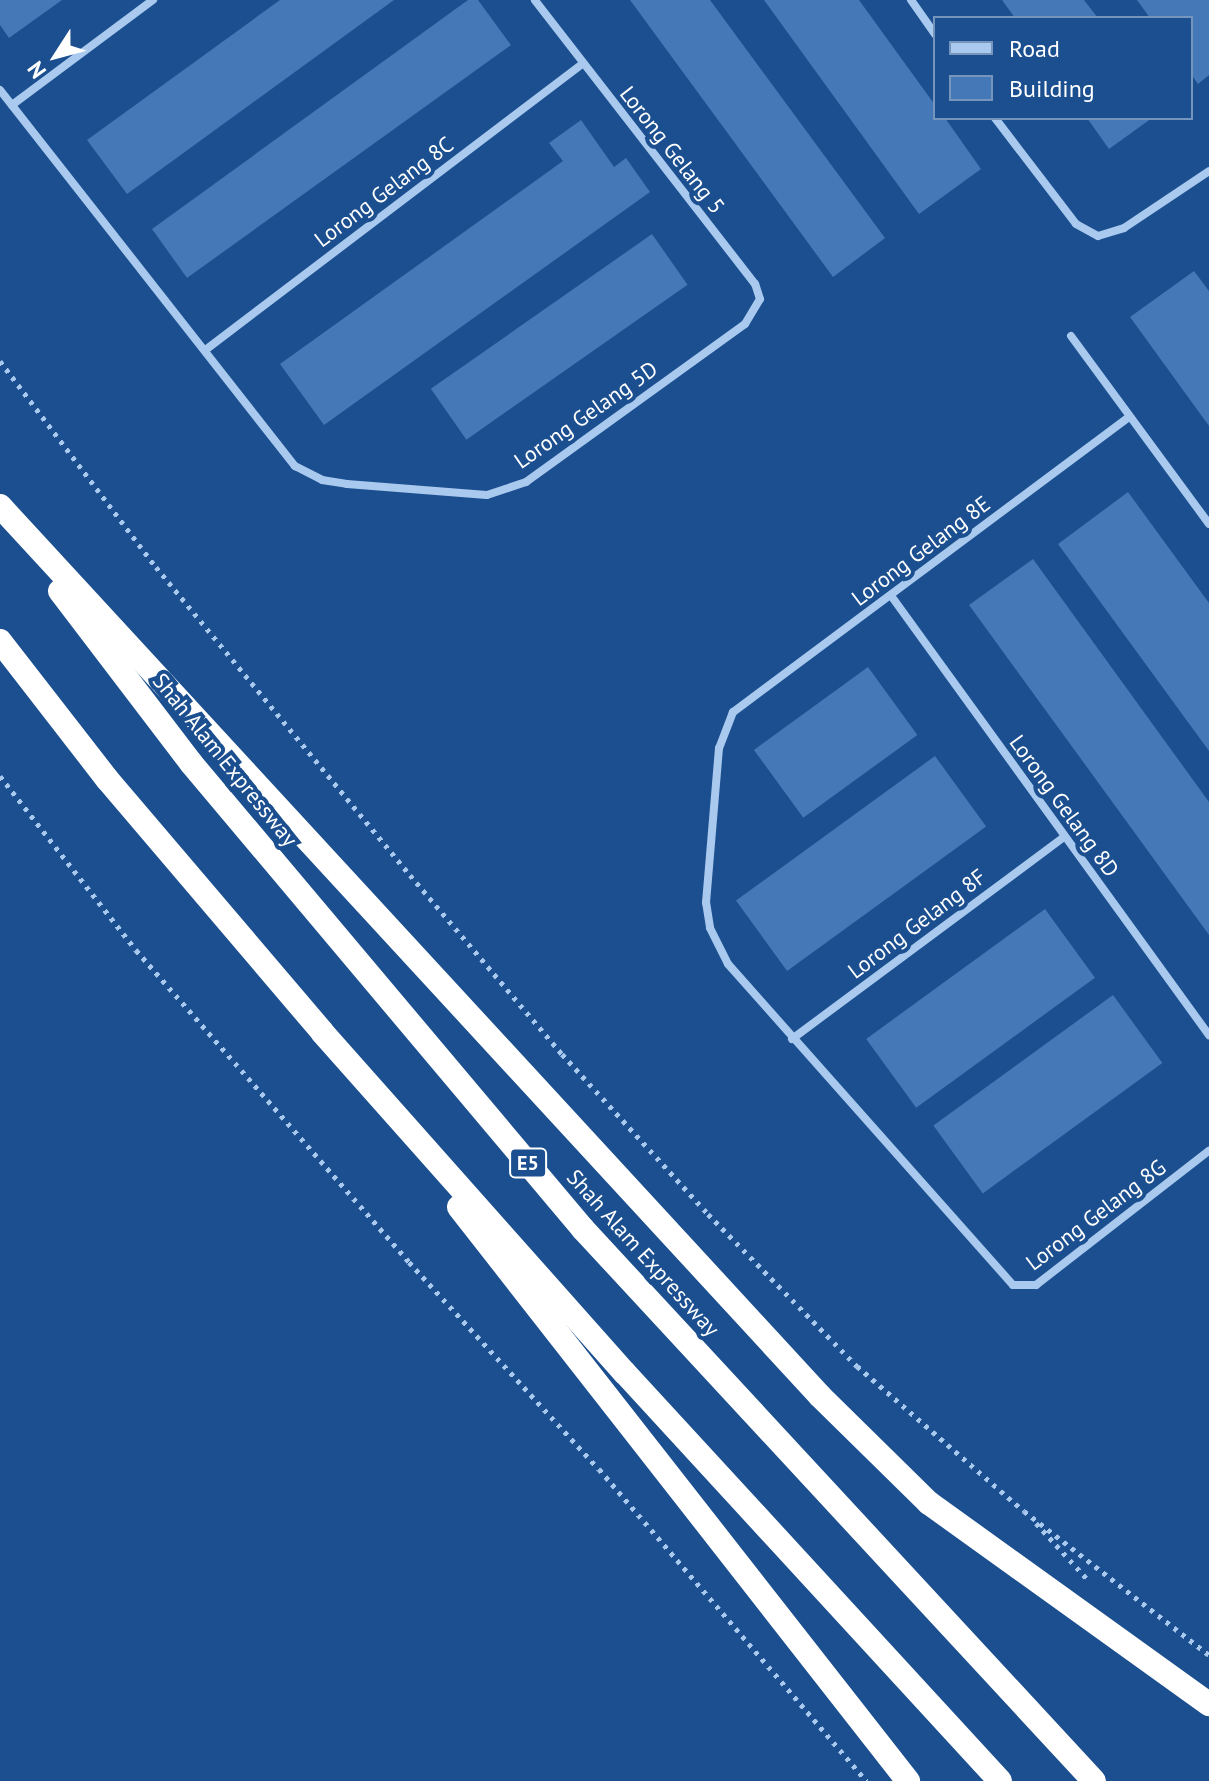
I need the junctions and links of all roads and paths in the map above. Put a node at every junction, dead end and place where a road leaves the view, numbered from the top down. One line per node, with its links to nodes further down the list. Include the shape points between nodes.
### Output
1 (153, 0): 7 (street)
2 (535, 0): 5 (street, Lorong Gelang 5)
3 (911, 0): 4 (street)
4 (933, 31)
5 (582, 64): 10 (street, Lorong Gelang 5, via 755,284 760,299); 12 (street, Lorong Gelang 8C)
6 (0, 90): 7 (street, Lorong Gelang 5D)
7 (12, 105): 12 (street, Lorong Gelang 5D)
8 (996, 120): 9 (street, via 1057,203 1076,224 1098,236 1124,228)
9 (1209, 171)
10 (745, 324): 12 (street, Lorong Gelang 5D, via 526,482 487,495 347,484 322,480 295,466)
11 (1071, 336): 14 (street)
12 (208, 348)
13 (0, 361): 26 (path, via 156,567 410,875 562,1054 708,1214 857,1366 1024,1511)
14 (1129, 417): 17 (street); 18 (street, Lorong Gelang 8E)
15 (0, 506): 27 (highway, via 820,1396 929,1503)
16 (0, 513): 31 (highway, Shah Alam Expressway / E5, via 191,763 583,1229)
17 (1209, 524)
18 (892, 597): 21 (street, Lorong Gelang 8D); 24 (street, Lorong Gelang 8E, via 733,712 719,748 708,915 728,964)
19 (0, 641): 22 (highway, via 107,779)
20 (0, 776): 28 (path, via 136,950 599,1469)
21 (1064, 837): 23 (street, Lorong Gelang 8D); 24 (street, Lorong Gelang 8F)
22 (322, 1032): 29 (highway); 30 (highway, via 625,1373)
23 (1209, 1035)
24 (792, 1039): 25 (street, Lorong Gelang 8G, via 1013,1285 1036,1285)
25 (1209, 1151)
26 (1209, 1655)
27 (1209, 1704)
28 (866, 1781)
29 (908, 1781)
30 (1000, 1781)
31 (1094, 1781)

